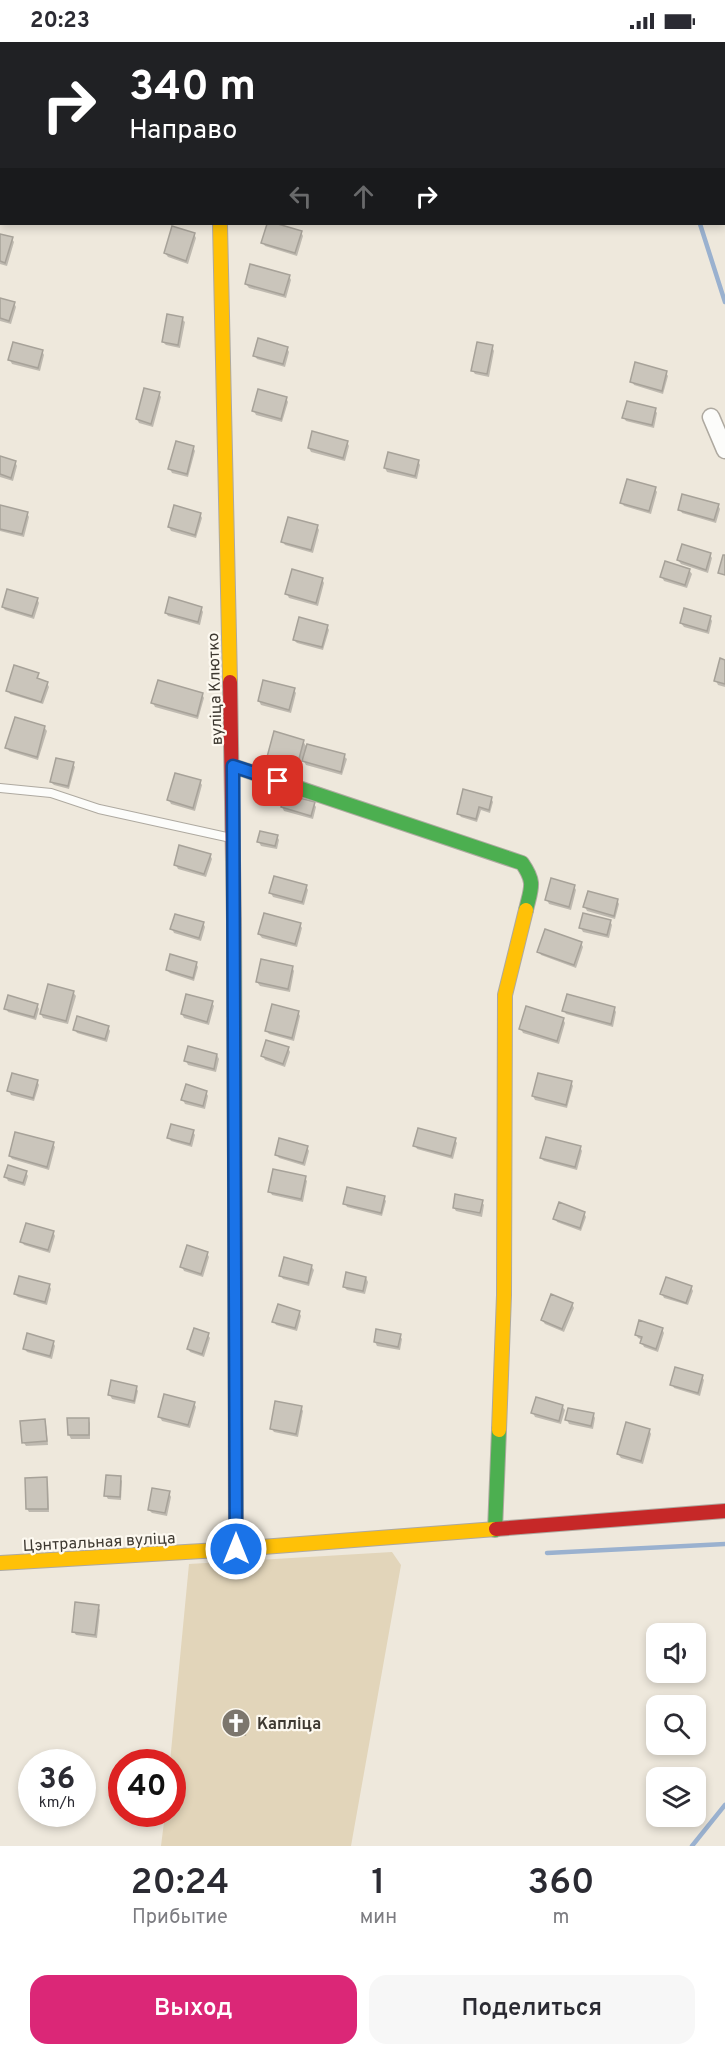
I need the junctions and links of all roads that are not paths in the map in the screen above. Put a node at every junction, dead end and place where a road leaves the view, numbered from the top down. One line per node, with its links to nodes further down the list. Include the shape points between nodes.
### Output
1 (220, 225): 4 (street, вуліца Клютко)
2 (711, 417): 3 (street)
3 (725, 450)
4 (233, 766): 6 (street, вуліца Клютко); 8 (street, via 522,863 531,876 505,995 504,1295)
5 (0, 788): 6 (lane, via 51,793 99,809)
6 (234, 838): 9 (street, вуліца Клютко)
7 (725, 1511): 8 (street, Цэнтральная вуліца)
8 (495, 1530): 9 (street, Цэнтральная вуліца)
9 (236, 1549): 10 (street, Цэнтральная вуліца)
10 (0, 1563)

